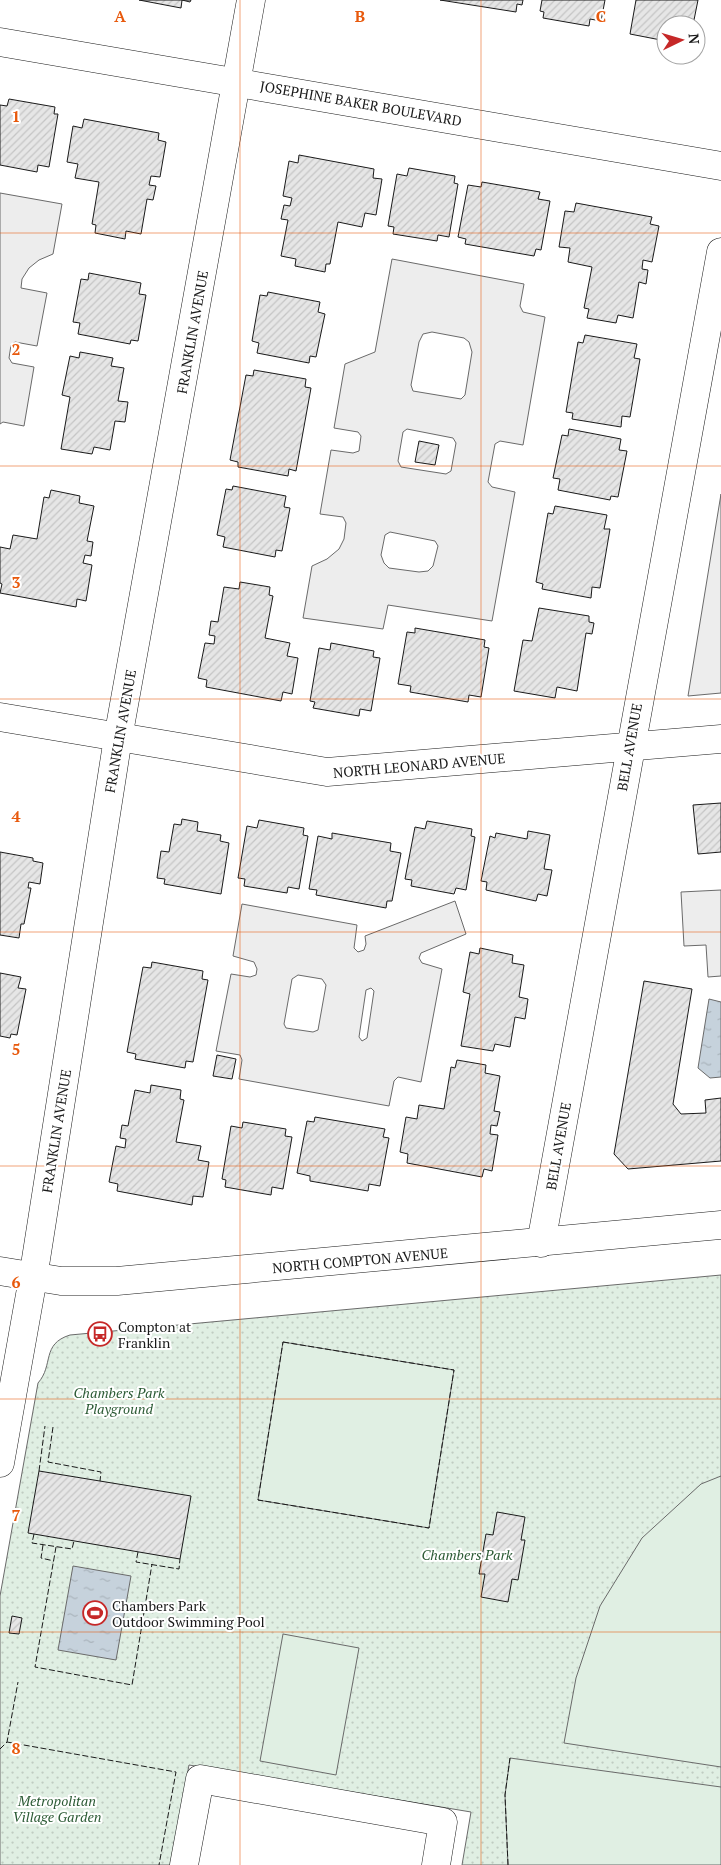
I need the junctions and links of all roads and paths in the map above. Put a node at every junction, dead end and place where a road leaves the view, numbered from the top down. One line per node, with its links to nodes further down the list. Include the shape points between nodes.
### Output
1 (251, 0): 3 (street, FRANKLIN AVENUE)
2 (0, 42): 3 (street, JOSEPHINE BAKER BOULEVARD)
3 (237, 82): 4 (street, JOSEPHINE BAKER BOULEVARD); 7 (street, FRANKLIN AVENUE)
4 (721, 166)
5 (721, 252): 9 (street, BELL AVENUE)
6 (0, 717): 7 (street, NORTH LEONARD AVENUE)
7 (118, 738): 9 (street, NORTH LEONARD AVENUE, via 326,772); 13 (street, FRANKLIN AVENUE)
8 (721, 739): 9 (street, NORTH LEONARD AVENUE)
9 (629, 748): 11 (street, BELL AVENUE)
10 (721, 1225): 11 (street, NORTH COMPTON AVENUE)
11 (541, 1243): 13 (street, NORTH COMPTON AVENUE, via 117,1282)
12 (0, 1271): 13 (street, NORTH COMPTON AVENUE)
13 (33, 1278): 14 (street, FRANKLIN AVENUE)
14 (0, 1463)
15 (184, 1865): 16 (street, via 200,1779 443,1822)
16 (436, 1865)

